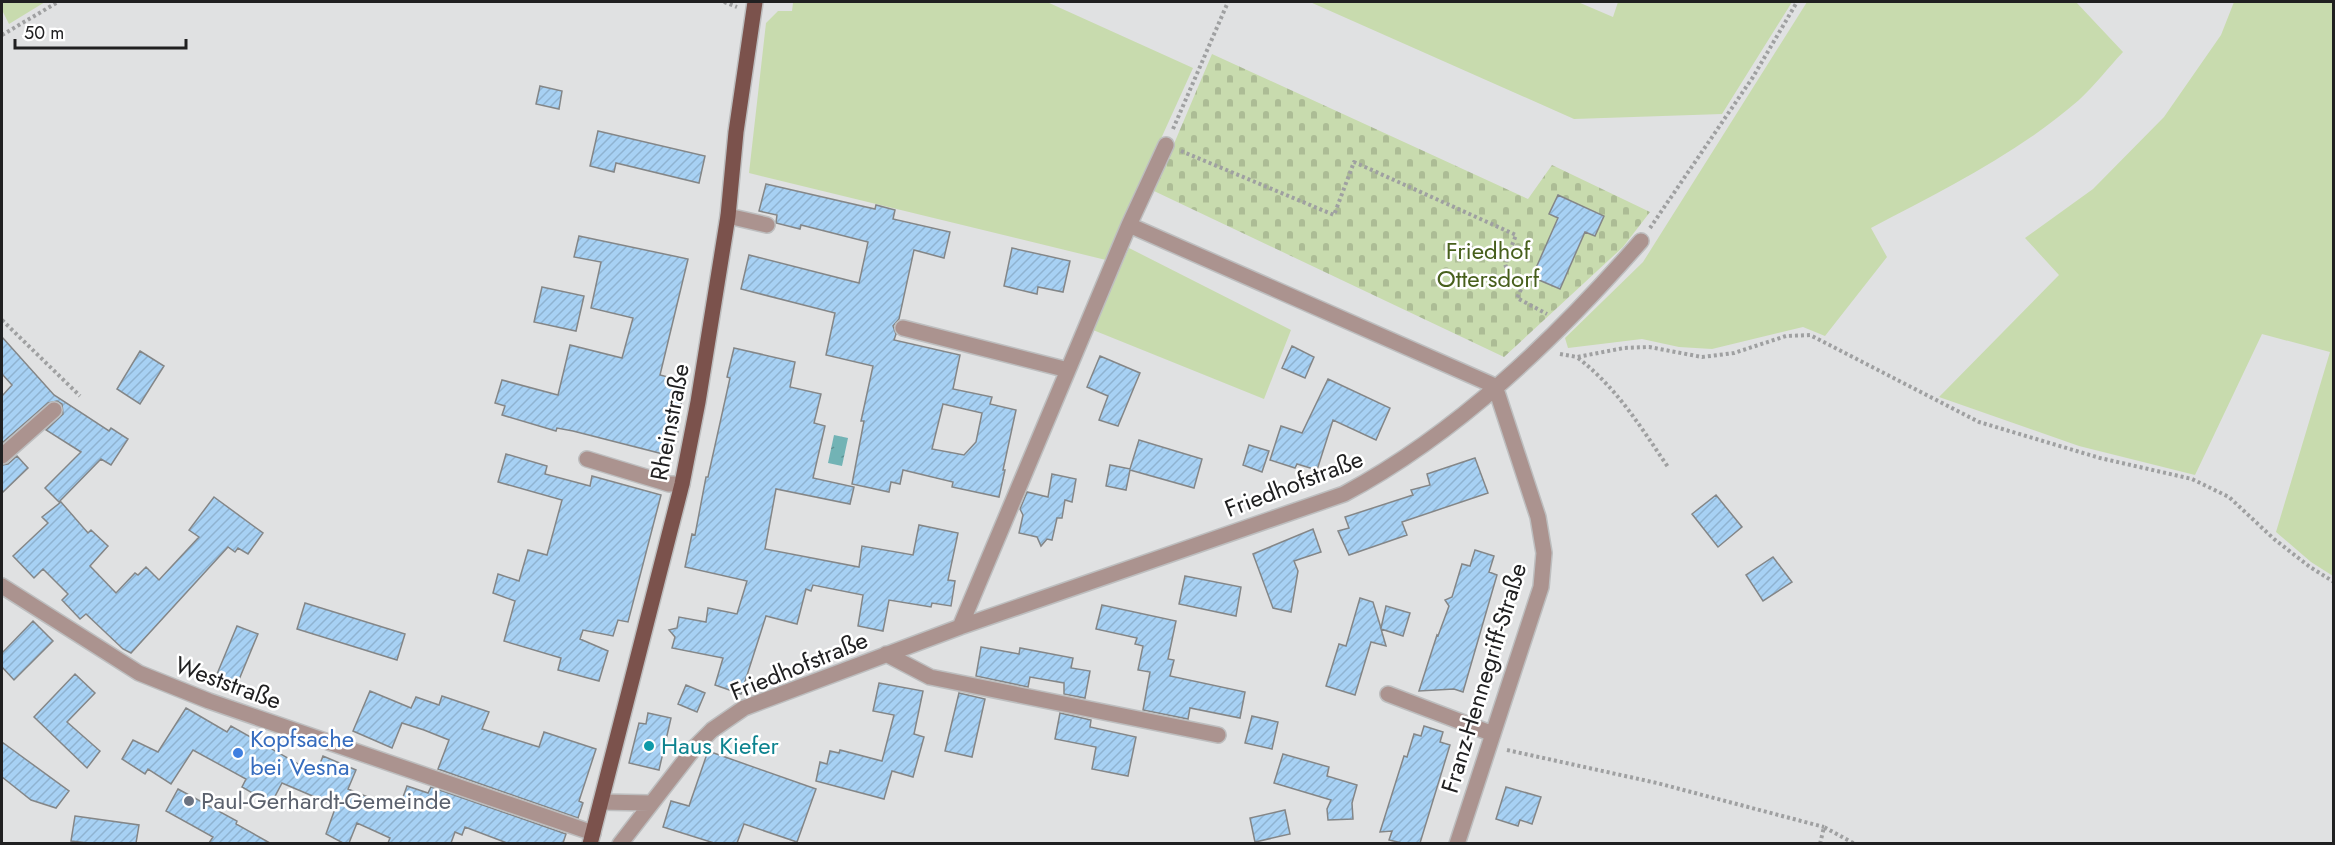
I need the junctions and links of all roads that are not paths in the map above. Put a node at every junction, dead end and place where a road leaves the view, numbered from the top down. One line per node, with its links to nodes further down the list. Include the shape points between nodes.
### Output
1 (755, 2): 3 (main road, Rheinstraße)
2 (1166, 145): 5 (street)
3 (728, 216): 4 (street); 13 (main road, Rheinstraße)
4 (767, 225)
5 (1129, 225): 8 (street); 9 (street)
6 (1641, 241): 9 (street, Friedhofstraße, via 1592,297)
7 (903, 328): 8 (street)
8 (1068, 370): 15 (street)
9 (1495, 386): 15 (street, Friedhofstraße, via 1419,449 1344,494); 19 (street, Franz-Hennegriff-Straße, via 1538,518 1545,553 1541,587)
10 (54, 410): 11 (street)
11 (2, 456)
12 (588, 459): 13 (street, via 669,484)
13 (682, 484): 20 (main road, Rheinstraße)
14 (2, 586): 22 (street, Weststraße, via 139,673)
15 (960, 627): 16 (street, Friedhofstraße)
16 (886, 654): 18 (street, via 930,677); 21 (street, Friedhofstraße, via 744,708 712,730)
17 (1388, 694): 19 (street)
18 (1218, 735)
19 (1491, 740): 24 (street, Franz-Hennegriff-Straße)
20 (601, 802): 21 (street); 22 (main road, Rheinstraße)
21 (650, 803): 23 (street, Friedhofstraße)
22 (591, 838)
23 (620, 843)
24 (1456, 843)

